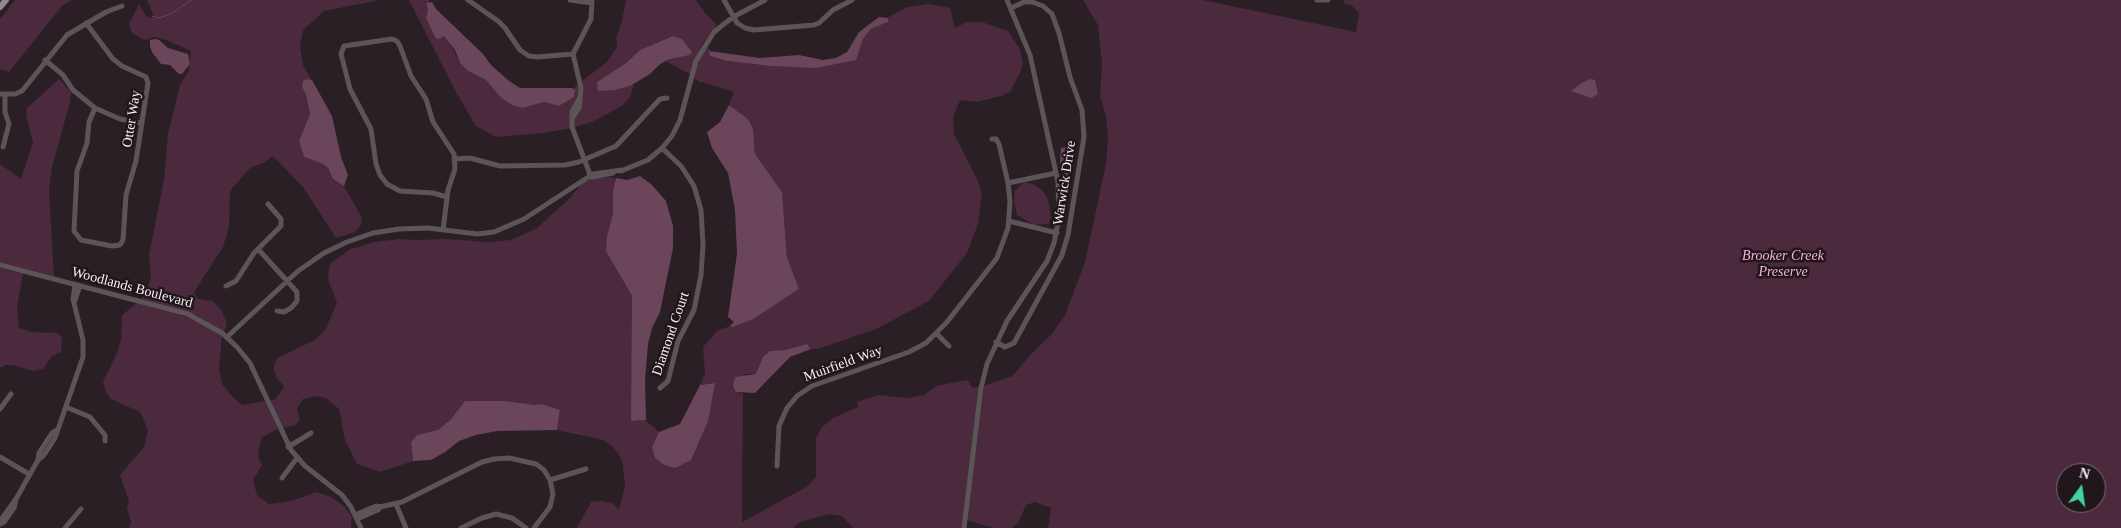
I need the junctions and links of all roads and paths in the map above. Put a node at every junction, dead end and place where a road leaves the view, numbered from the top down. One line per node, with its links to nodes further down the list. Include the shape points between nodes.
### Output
1 (6, 0): 12 (main road)
2 (468, 0): 16 (street, via 498,21 520,50 530,56)
3 (570, 0): 10 (street)
4 (724, 0): 14 (street)
5 (765, 0): 14 (street)
6 (852, 0): 14 (street, via 830,12 819,23 805,26 754,30 741,26)
7 (1007, 0): 13 (street)
8 (1317, 0): 9 (street)
9 (1328, 0)
10 (592, 2): 16 (street, via 590,23)
11 (122, 6): 15 (street)
12 (0, 7)
13 (1010, 8): 27 (street, via 1030,55); 43 (street, Warwick Drive, via 1032,2 1052,14 1082,110 1084,137 1062,255 1014,343 1005,347)
14 (732, 16): 24 (street, via 714,32 698,56 678,125)
15 (86, 23): 17 (street, via 67,35); 21 (street, Otter Way, via 113,59 147,78 149,88)
16 (573, 54): 26 (street, via 581,88 578,108 572,119)
17 (45, 60): 18 (street, via 28,85 16,94); 20 (street)
18 (3, 94): 23 (street, via 9,124)
19 (667, 98): 26 (street, via 660,99 619,143)
20 (95, 108): 21 (street, via 120,119); 21 (street, Otter Way, via 77,171 74,231 80,240 112,246 120,245 123,240 126,195 136,161)
21 (141, 123)
22 (992, 139): 29 (street, Muirfield Way, via 999,144)
23 (3, 147)
24 (662, 148): 28 (street, via 641,164); 45 (street, Diamond Court, via 681,166 694,186 701,210 703,245 694,310 678,341 668,381)
25 (455, 159): 26 (street, via 470,158 505,166 565,165); 30 (street); 30 (street, via 432,122 426,99 411,76 397,41 346,45 341,54 350,89 371,129 376,164 382,178 400,191)
26 (584, 160): 28 (street)
27 (1056, 173): 29 (street); 34 (street, via 1060,198)
28 (591, 177): 33 (street, via 580,181 524,220 504,229 476,234)
29 (1008, 183): 32 (street, Muirfield Way)
30 (447, 197): 33 (street)
31 (268, 204): 35 (street, via 281,218 281,226)
32 (1009, 221): 34 (street); 41 (street, Muirfield Way, via 997,258)
33 (443, 230): 37 (street, via 399,229 358,237 324,253)
34 (1057, 233): 43 (street, via 1047,261)
35 (258, 249): 37 (street); 39 (street, via 236,281)
36 (0, 266): 38 (street, Woodlands Boulevard)
37 (287, 280): 40 (street, via 295,288 298,298 288,311); 42 (street)
38 (78, 285): 42 (street, Woodlands Boulevard, via 188,314); 47 (street, via 74,303 84,351)
39 (226, 286)
40 (277, 311)
41 (937, 334): 44 (street); 54 (street, Muirfield Way, via 916,349 812,386 801,393 787,408 779,426)
42 (227, 337): 51 (street, Woodlands Boulevard, via 257,376)
43 (996, 342): 69 (street, via 981,388)
44 (949, 346)
45 (660, 388)
46 (11, 394): 48 (street)
47 (66, 406): 50 (street, via 90,417 105,435); 56 (street, via 48,449)
48 (0, 409)
49 (311, 433): 51 (street)
50 (105, 441)
51 (288, 447): 53 (street, Woodlands Boulevard)
52 (0, 457): 56 (street)
53 (297, 458): 57 (street); 61 (street, Woodlands Boulevard, via 342,495)
54 (777, 466)
55 (586, 469): 58 (street)
56 (29, 474): 62 (street)
57 (282, 478)
58 (550, 480): 59 (street, via 533,462 494,459); 68 (street, via 553,494 550,507)
59 (396, 504): 61 (street); 65 (street)
60 (81, 509): 63 (street)
61 (356, 517): 64 (street, Woodlands Boulevard)
62 (0, 523)
63 (65, 528)
64 (361, 528)
65 (406, 528)
66 (461, 528): 67 (street, via 496,514 512,518)
67 (526, 528)
68 (534, 528)
69 (964, 528)

